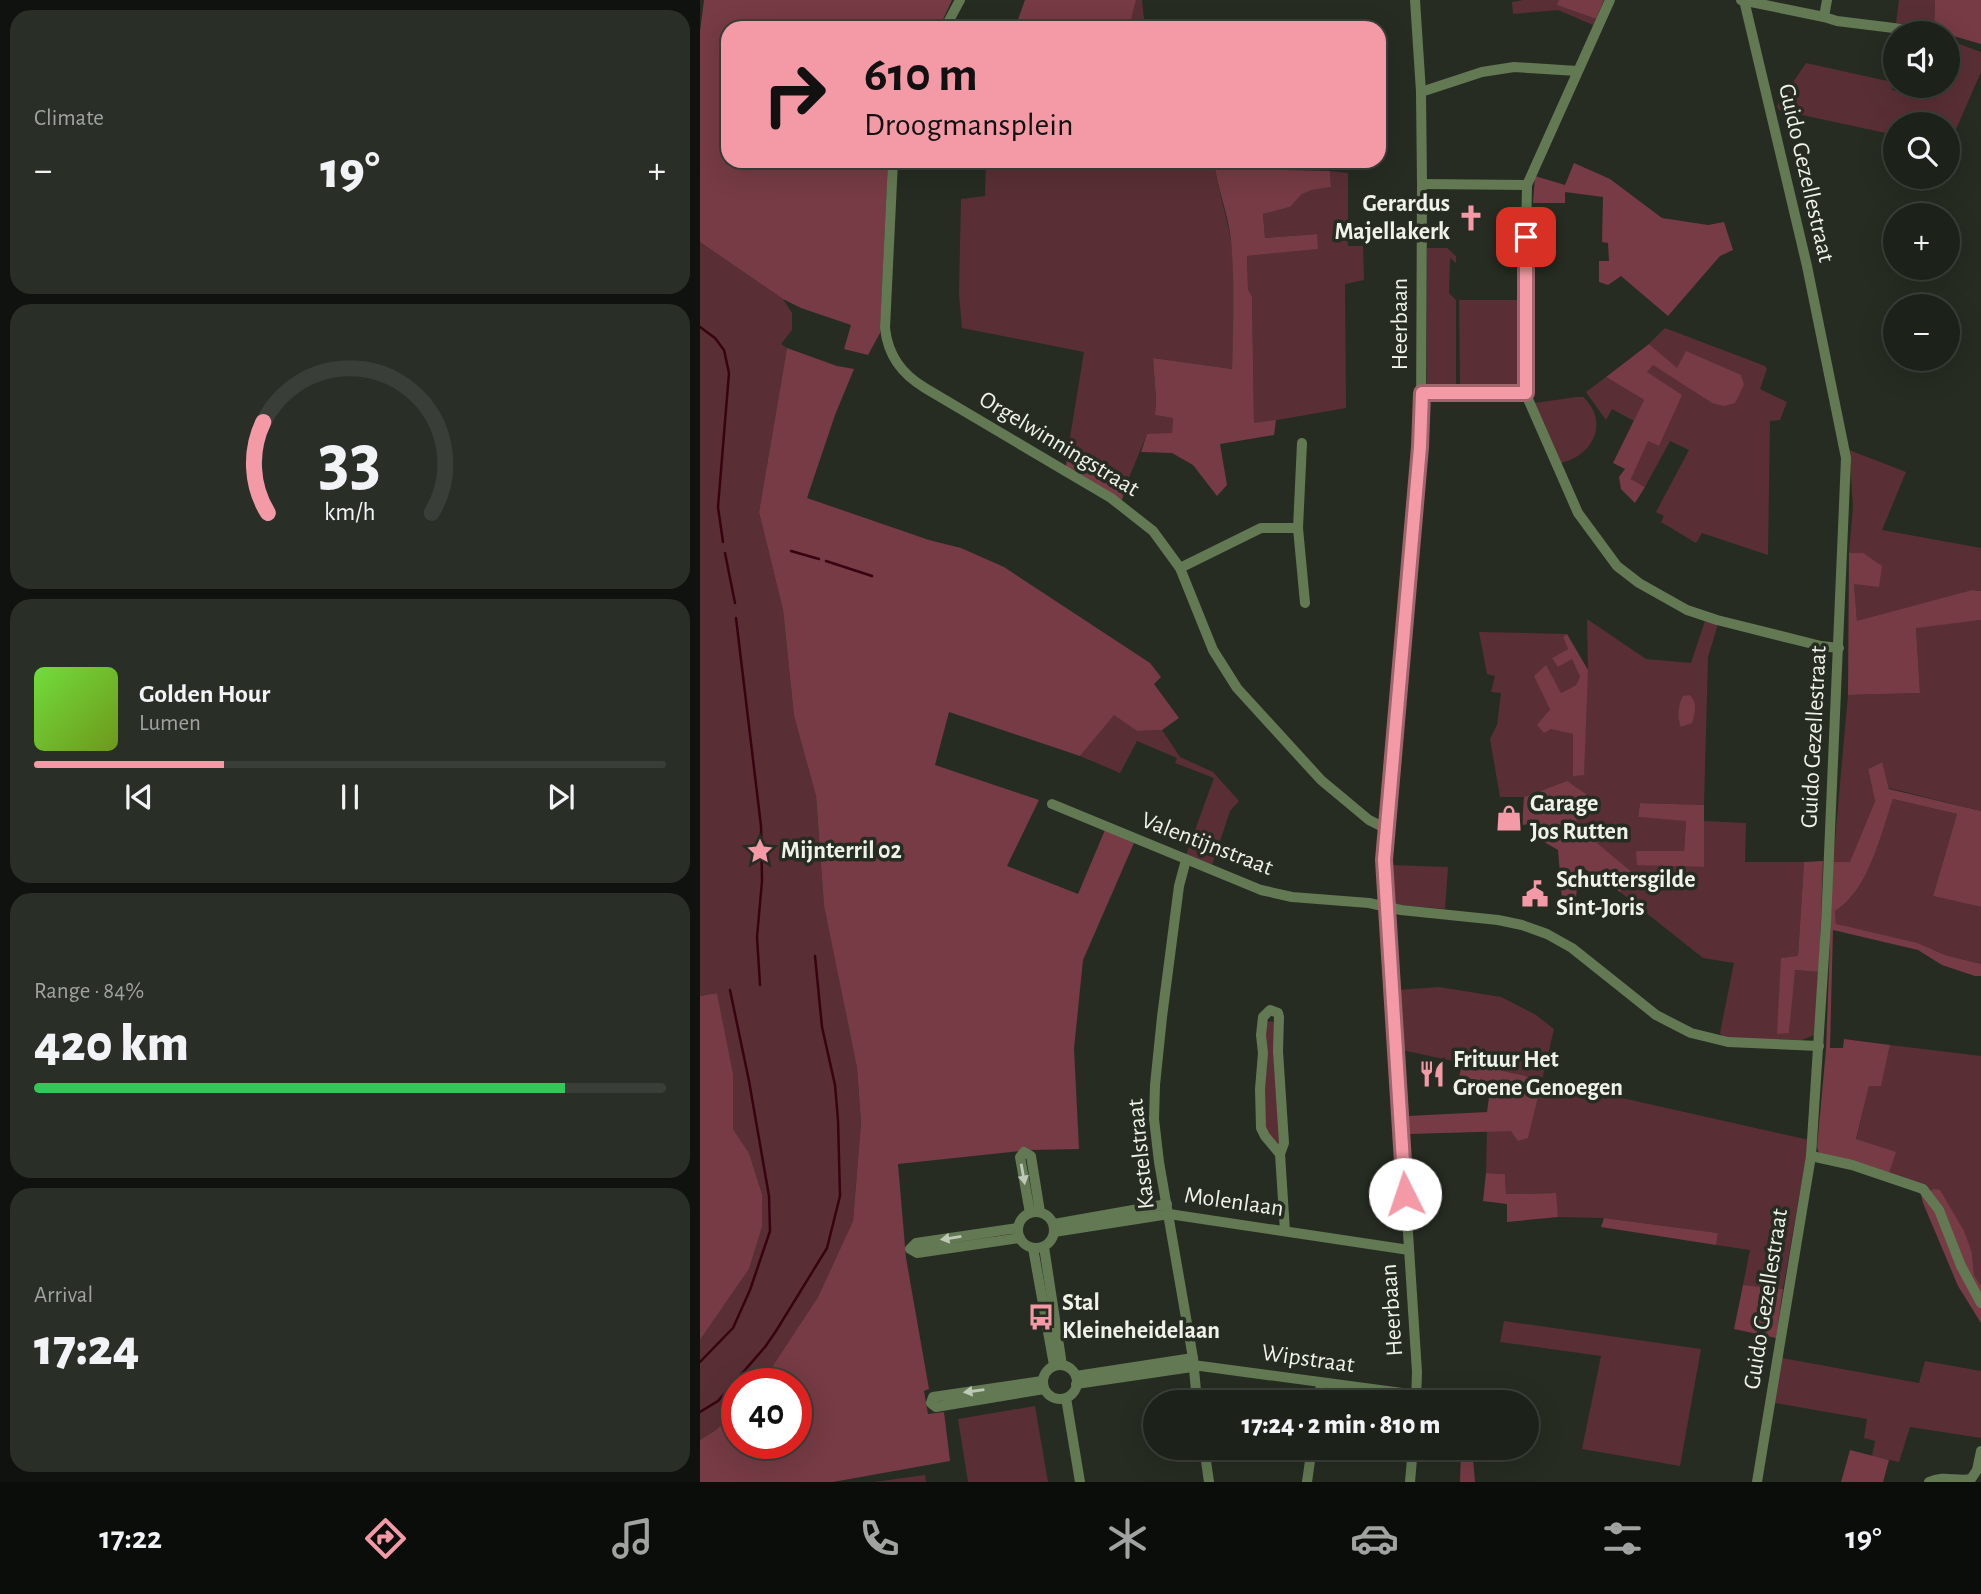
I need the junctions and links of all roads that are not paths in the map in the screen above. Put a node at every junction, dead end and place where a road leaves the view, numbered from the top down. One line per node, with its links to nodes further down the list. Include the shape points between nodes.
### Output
1 (960, 0): 7 (street)
2 (1415, 0): 10 (street, Heerbaan)
3 (1610, 0): 9 (street)
4 (1743, 0): 6 (street); 20 (street, Guido Gezellestraat, via 1807,266 1846,458)
5 (1827, 0): 6 (street)
6 (1824, 17): 8 (street)
7 (949, 21)
8 (1883, 27)
9 (1577, 71): 10 (street, via 1514,67); 13 (street)
10 (1421, 92): 12 (street, Heerbaan)
11 (894, 168): 18 (street, Orgelwinningstraat, via 885,328 890,351 901,370 1121,504 1162,541)
12 (1422, 184): 13 (street); 14 (street, Heerbaan)
13 (1527, 185): 15 (street)
14 (1422, 393): 15 (street); 22 (street, Heerbaan)
15 (1526, 393): 20 (street, via 1578,513 1617,566 1687,610)
16 (1302, 443): 17 (street)
17 (1298, 528): 18 (street, via 1261,528); 19 (street)
18 (1180, 568): 22 (street, Orgelwinningstraat, via 1213,650 1237,688 1328,787)
19 (1305, 603)
20 (1839, 648): 25 (street, Guido Gezellestraat)
21 (1052, 804): 23 (street, Valentijnstraat)
22 (1387, 829): 24 (street, Heerbaan)
23 (1186, 860): 24 (street, Valentijnstraat, via 1276,894); 28 (street, Kastelstraat, via 1155,1085 1154,1119)
24 (1386, 906): 25 (street, Valentijnstraat, via 1510,922 1547,934 1581,954 1664,1020 1702,1036 1737,1043); 33 (street, Heerbaan)
25 (1819, 1046): 27 (street, Guido Gezellestraat)
26 (1280, 1154): 26 (street, via 1284,1143 1279,1017 1270,1010 1263,1017 1261,1035 1261,1128); 30 (street)
27 (1811, 1156): 34 (street, via 1923,1189 1939,1210); 54 (street, Guido Gezellestraat)
28 (1168, 1209): 29 (street, Molenlaan); 30 (street, Molenlaan); 35 (street, Kastelstraat)
29 (1054, 1228): 31 (street, one-way to 31, via 1049,1217 1035,1212 1023,1217); 32 (street, via 1053,1238)
30 (1285, 1231): 33 (street, Molenlaan)
31 (1019, 1233): 31 (street, one-way to 31, via 916,1243 910,1249 917,1253); 32 (street, via 1024,1243)
32 (1039, 1247): 36 (street)
33 (1409, 1250): 43 (street, Heerbaan)
34 (1981, 1303)
35 (1193, 1363): 37 (street, Wipstraat); 38 (street, Wipstraat); 40 (street, Kastelstraat)
36 (1058, 1365): 37 (street, via 1073,1371); 39 (street, via 1047,1371)
37 (1076, 1380): 44 (street, via 1075,1390)
38 (1321, 1383): 41 (street); 42 (street, Wipstraat)
39 (1043, 1385): 39 (street, one-way to 39, via 933,1397 931,1403 936,1407); 44 (street, via 1053,1398)
40 (1196, 1390)
41 (1320, 1390)
42 (1366, 1390)
43 (1417, 1390)
44 (1066, 1398): 50 (street)
45 (1981, 1451): 49 (street)
46 (1206, 1460): 51 (street)
47 (1310, 1460): 52 (street)
48 (1412, 1460): 53 (street)
49 (1973, 1480): 55 (street)
50 (1080, 1482)
51 (1209, 1482)
52 (1307, 1482)
53 (1410, 1482)
54 (1757, 1482)
55 (1929, 1482)

